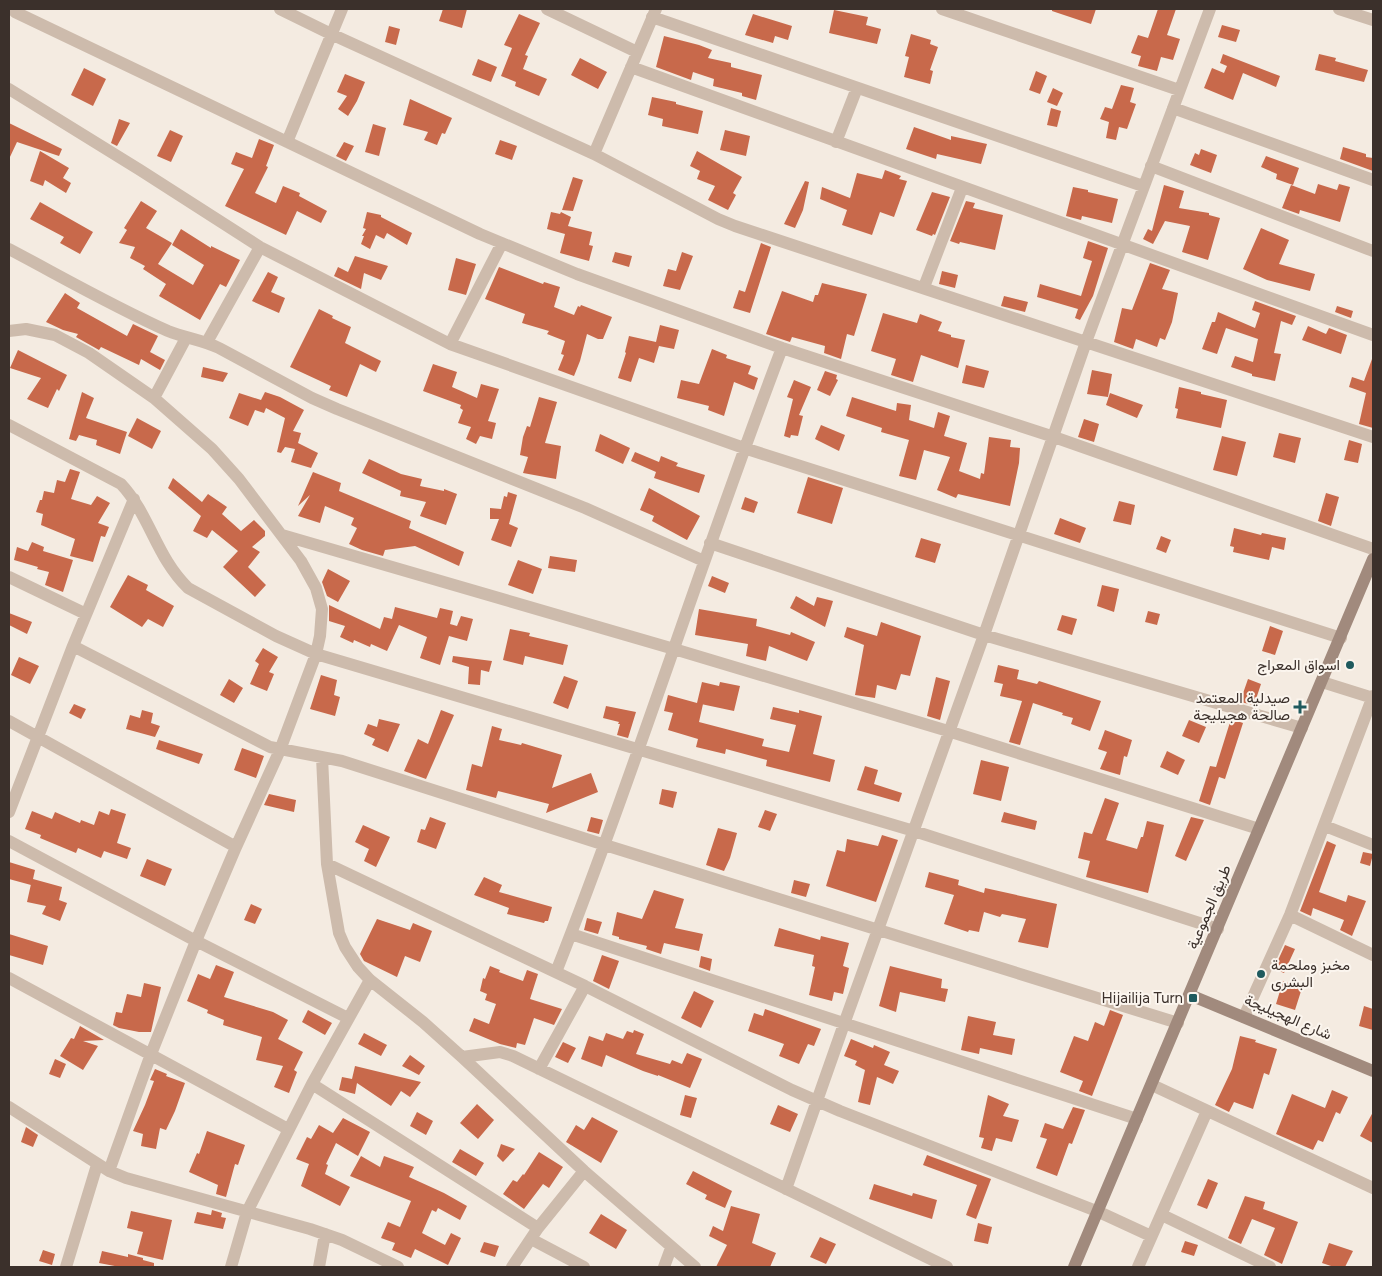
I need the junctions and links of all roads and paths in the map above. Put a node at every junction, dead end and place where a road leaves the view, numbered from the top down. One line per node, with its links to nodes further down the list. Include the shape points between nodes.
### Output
1 (280, 9): 10 (street)
2 (342, 9): 10 (street)
3 (547, 9): 11 (street)
4 (942, 9): 15 (street)
5 (1210, 9): 15 (street)
6 (1339, 9): 9 (street)
7 (654, 13): 11 (street); 13 (street)
8 (13, 15): 17 (street)
9 (1373, 20)
10 (331, 34): 17 (street); 19 (street)
11 (637, 52): 12 (street)
12 (631, 67): 18 (street); 19 (street)
13 (857, 88): 18 (street); 22 (street)
14 (9, 89): 26 (street)
15 (1179, 90): 16 (street)
16 (1173, 108): 20 (street); 21 (street)
17 (287, 142): 24 (street)
18 (836, 142): 23 (street)
19 (594, 154): 29 (street, via 718,219 750,232)
20 (1151, 166): 22 (street); 28 (street)
21 (1373, 180)
22 (1143, 186): 25 (street)
23 (962, 188): 25 (street); 29 (street)
24 (502, 243): 35 (street); 36 (street, via 577,274)
25 (1122, 244): 31 (street); 34 (street)
26 (260, 247): 33 (street); 35 (street)
27 (9, 249): 32 (street)
28 (1373, 251)
29 (924, 287): 34 (street)
30 (9, 331): 37 (street, via 26,329 55,335 89,353)
31 (1373, 335)
32 (186, 338): 33 (street); 37 (street)
33 (207, 342): 47 (street, via 312,398 586,508)
34 (1086, 342): 39 (street); 40 (street)
35 (450, 344): 41 (street)
36 (782, 348): 40 (street); 41 (street)
37 (154, 398): 43 (street, via 212,449)
38 (9, 425): 42 (street, via 122,484)
39 (1373, 436)
40 (1054, 438): 44 (street); 46 (street)
41 (744, 448): 44 (street); 45 (street)
42 (134, 499): 50 (street); 55 (street, via 167,564 188,588)
43 (282, 535): 54 (street); 55 (street, via 301,561 320,598 321,622)
44 (1019, 535): 51 (street); 52 (street)
45 (710, 543): 47 (street); 51 (street)
46 (1373, 549)
47 (704, 561): 54 (street)
48 (1373, 561): 52 (main road, طريق الجموعية)
49 (9, 577): 50 (street)
50 (86, 614): 53 (street)
51 (984, 635): 59 (street); 60 (street)
52 (1341, 638): 56 (main road, طريق الجموعية)
53 (73, 646): 61 (street); 62 (street, via 262,744)
54 (674, 649): 60 (street); 63 (street)
55 (316, 654): 62 (street); 63 (street)
56 (1322, 682): 57 (street); 59 (main road, طريق الجموعية)
57 (1373, 698): 66 (street)
58 (9, 722): 61 (street)
59 (1302, 728): 67 (main road, طريق الجموعية)
60 (948, 731): 67 (street); 68 (street)
61 (38, 738): 65 (street); 72 (street)
62 (280, 750): 64 (street); 72 (street)
63 (640, 750): 68 (street); 70 (street)
64 (322, 757): 70 (street); 73 (street)
65 (9, 812)
66 (1325, 826): 71 (street); 74 (street)
67 (1259, 829): 75 (main road, طريق الجموعية)
68 (914, 831): 75 (street); 76 (street)
69 (9, 841): 78 (street)
70 (605, 846): 76 (street); 77 (street)
71 (1373, 846)
72 (236, 847): 78 (street)
73 (327, 864): 80 (street); 82 (street, via 339,933 345,947)
74 (1290, 915): 79 (street); 85 (street)
75 (1218, 929): 84 (main road, طريق الجموعية)
76 (878, 930): 87 (street); 88 (street)
77 (571, 934): 80 (street); 88 (street)
78 (196, 941): 86 (street); 89 (street)
79 (1373, 955)
80 (556, 972): 83 (street)
81 (9, 978): 89 (street)
82 (370, 980): 86 (street); 90 (street)
83 (584, 986): 91 (street); 95 (street)
84 (1190, 995): 85 (main road, شارع الهجيليجة); 87 (main road, طريق الجموعية)
85 (1244, 1016): 92 (main road, شارع الهجيليجة)
86 (348, 1018): 93 (street)
87 (1178, 1023): 94 (main road, طريق الجموعية)
88 (844, 1024): 95 (street); 98 (street)
89 (151, 1054): 99 (street); 102 (street)
90 (462, 1057): 91 (street, via 500,1052); 101 (street)
91 (539, 1069): 104 (street)
92 (1373, 1071)
93 (312, 1084): 99 (street); 108 (street)
94 (1152, 1085): 97 (street); 98 (main road, طريق الجموعية)
95 (817, 1102): 104 (street); 106 (street)
96 (9, 1107): 100 (street)
97 (1207, 1111): 103 (street); 107 (street)
98 (1138, 1119): 106 (main road, طريق الجموعية)
99 (288, 1129): 105 (street)
100 (97, 1165): 102 (street); 113 (street)
101 (584, 1171): 108 (street); 112 (street)
102 (109, 1172): 105 (street)
103 (1373, 1188)
104 (786, 1189): 121 (street)
105 (247, 1212): 109 (street); 114 (street)
106 (1099, 1212): 110 (street); 122 (main road, طريق الجموعية)
107 (1162, 1215): 110 (street); 124 (street)
108 (538, 1228): 111 (street)
109 (326, 1234): 115 (street); 116 (street)
110 (1151, 1236): 123 (street)
111 (530, 1239): 117 (street); 118 (street)
112 (671, 1248): 119 (street); 120 (street)
113 (66, 1267)
114 (231, 1267)
115 (319, 1267)
116 (398, 1267)
117 (512, 1267)
118 (584, 1267)
119 (664, 1267)
120 (695, 1267)
121 (947, 1267)
122 (1074, 1267)
123 (1138, 1267)
124 (1270, 1267)

